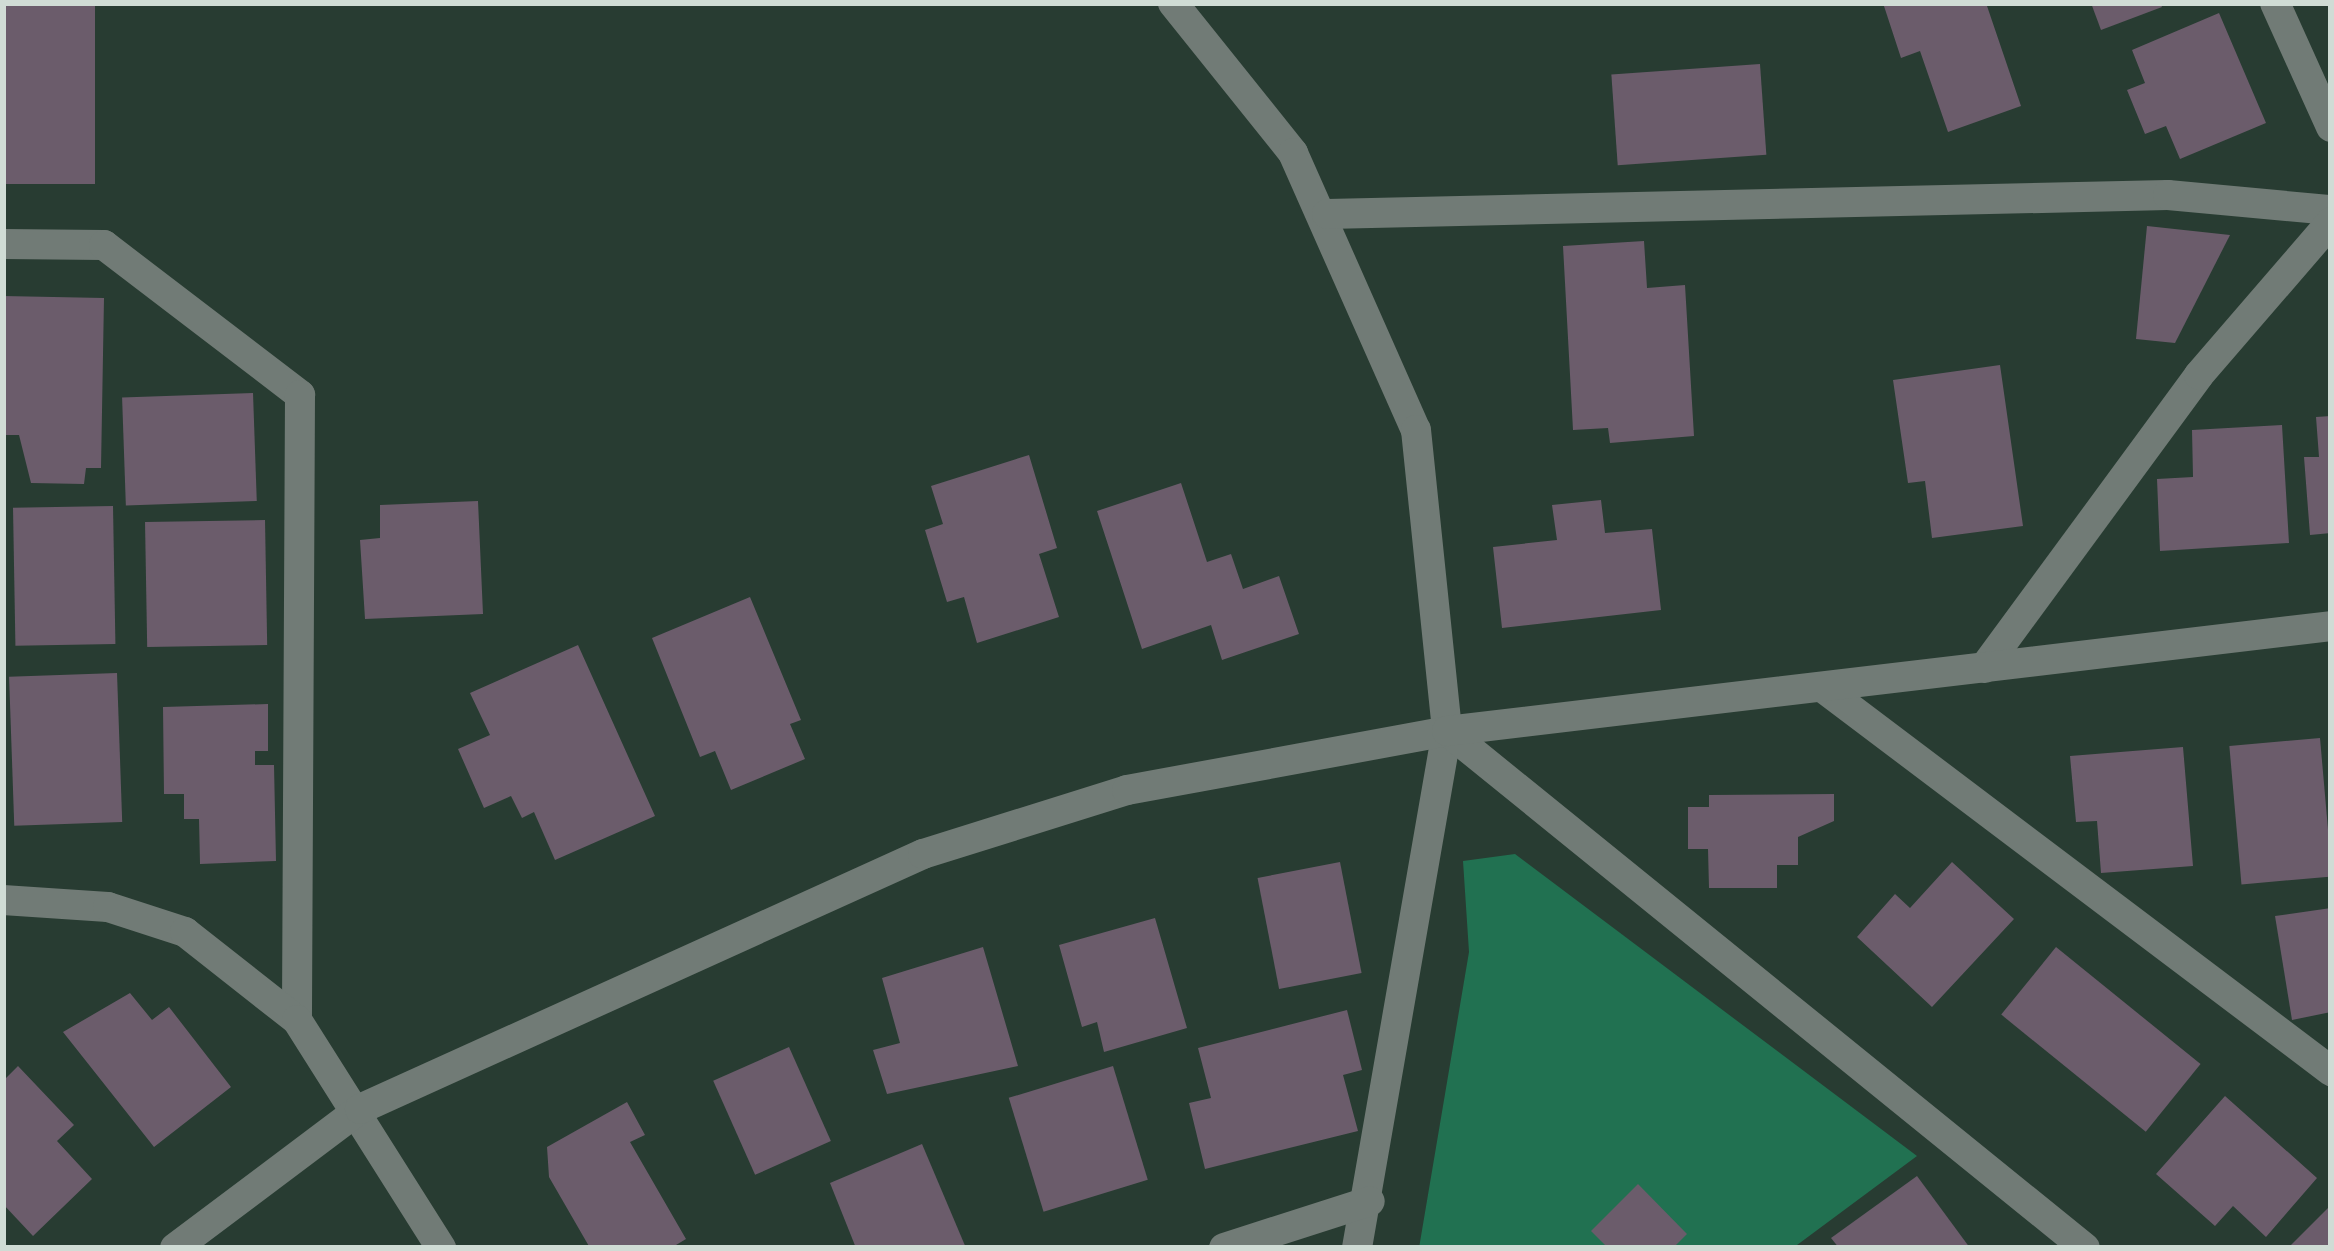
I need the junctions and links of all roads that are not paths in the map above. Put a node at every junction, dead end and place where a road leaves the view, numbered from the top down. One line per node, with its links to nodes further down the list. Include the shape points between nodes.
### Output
1 (1173, 3): 5 (street)
2 (2276, 3): 3 (street)
3 (2331, 127)
4 (2331, 210): 5 (street, via 2168,195)
5 (1328, 214): 11 (street, via 1417,430)
6 (2331, 222): 9 (street, via 2200,375)
7 (3, 244): 13 (street, via 104,245 300,395)
8 (2331, 626): 9 (street)
9 (1984, 668): 10 (street)
10 (1822, 687): 11 (street); 14 (street)
11 (1447, 731): 15 (street, via 1127,790 923,854); 16 (street); 21 (street)
12 (3, 900): 13 (street, via 108,907 185,932)
13 (297, 1020): 15 (street)
14 (2331, 1071)
15 (360, 1109): 17 (street); 18 (street)
16 (1370, 1201): 19 (street); 20 (street)
17 (176, 1248)
18 (441, 1248)
19 (1224, 1248)
20 (1358, 1248)
21 (2085, 1248)

